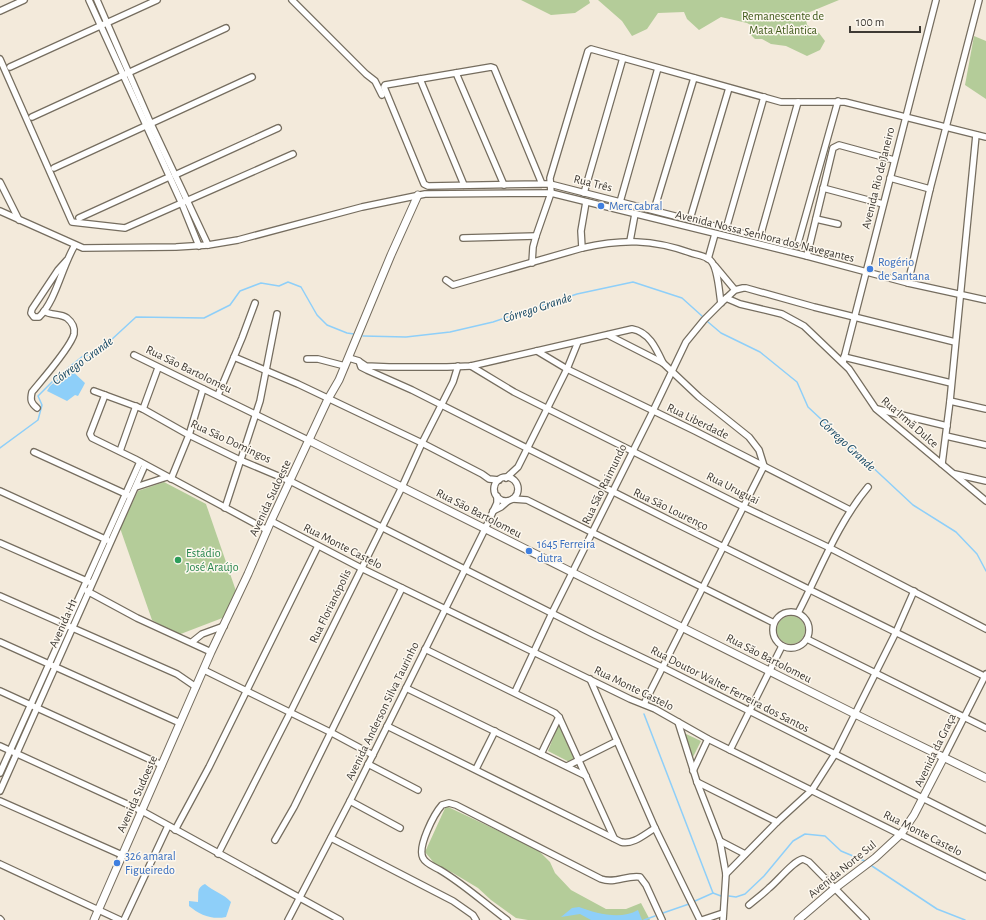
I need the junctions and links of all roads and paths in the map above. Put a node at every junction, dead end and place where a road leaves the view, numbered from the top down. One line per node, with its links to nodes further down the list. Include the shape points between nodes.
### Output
1 (24, 0): 8 (street)
2 (89, 0): 10 (street)
3 (97, 0): 9 (street)
4 (157, 0): 9 (street)
5 (292, 0): 46 (street, via 375,81)
6 (936, 0): 25 (street, Avenida Rio de Janeiro)
7 (979, 0): 28 (street)
8 (0, 11)
9 (107, 22): 10 (street); 17 (street)
10 (101, 25): 14 (street); 17 (street)
11 (226, 28): 17 (street)
12 (623, 58): 15 (street); 39 (street, via 591,48 588,51); 44 (street)
13 (0, 59): 49 (street, via 72,222 125,228)
14 (10, 67)
15 (658, 68): 19 (street); 48 (street)
16 (456, 73): 20 (street); 38 (street, via 491,67 495,70); 41 (street)
17 (126, 75): 26 (street); 27 (street)
18 (252, 77): 27 (street)
19 (694, 78): 21 (street); 51 (street)
20 (420, 79): 40 (street); 40 (street, Rua Três, via 385,85 384,88 424,184)
21 (729, 88): 22 (street); 55 (street)
22 (764, 97): 24 (street, via 781,102); 59 (street)
23 (838, 101): 24 (street); 25 (street); 62 (street, Rua Três, via 798,243 792,246)
24 (798, 102): 62 (street)
25 (905, 116): 28 (street); 33 (street, Avenida Rio de Janeiro)
26 (32, 117)
27 (149, 125): 34 (street); 35 (street)
28 (946, 127): 30 (street); 43 (street)
29 (278, 128): 35 (street)
30 (976, 135): 31 (street); 78 (street)
31 (986, 137)
32 (293, 154): 49 (street)
33 (894, 160): 36 (street, Avenida Rio de Janeiro); 42 (street, via 839,145 833,148)
34 (54, 168)
35 (172, 176): 49 (street); 54 (street)
36 (890, 178): 43 (street); 50 (street, Avenida Rio de Janeiro)
37 (0, 182): 57 (street)
38 (542, 184): 39 (street, Rua Três); 41 (street, Rua Três)
39 (550, 184): 44 (street, Rua Três); 45 (street)
40 (464, 185): 41 (street, Rua Três)
41 (504, 185)
42 (823, 188): 50 (street); 56 (street)
43 (930, 189): 76 (street)
44 (584, 192): 48 (street, Rua Três)
45 (551, 193): 46 (street, Avenida Nossa Senhora dos Navegantes); 47 (street, Avenida Nossa Senhora dos Navegantes); 61 (street)
46 (422, 195): 66 (street, Avenida Nossa Senhora dos Navegantes); 91 (street, Avenida Sudoeste, via 391,256)
47 (586, 202): 53 (street, Avenida Nossa Senhora dos Navegantes); 68 (street, via 581,231)
48 (620, 202): 51 (street, Rua Três)
49 (185, 203): 66 (street); 67 (street)
50 (883, 204): 74 (street, Avenida Rio de Janeiro)
51 (654, 210): 55 (street, Rua Três)
52 (0, 211): 57 (street, Avenida Nossa Senhora dos Navegantes)
53 (635, 214): 60 (street, Avenida Nossa Senhora dos Navegantes); 64 (street)
54 (79, 218)
55 (690, 219): 59 (street, Rua Três)
56 (816, 219): 58 (street); 69 (street)
57 (19, 220): 65 (street, Avenida Nossa Senhora dos Navegantes)
58 (838, 224)
59 (726, 229): 62 (street, Rua Três)
60 (715, 234): 69 (street, Avenida Nossa Senhora dos Navegantes); 70 (street)
61 (536, 236): 63 (street); 72 (street)
62 (760, 237)
63 (462, 238)
64 (630, 241): 68 (street); 70 (street, via 670,246)
65 (75, 245): 67 (street, Avenida Nossa Senhora dos Navegantes, via 83,248); 71 (street)
66 (208, 245): 67 (street, Avenida Nossa Senhora dos Navegantes)
67 (199, 246)
68 (582, 248): 72 (street)
69 (807, 256): 74 (street, Avenida Nossa Senhora dos Navegantes)
70 (708, 258): 73 (street)
71 (67, 260): 82 (street); 82 (street, via 31,311 37,318)
72 (532, 263): 75 (street, via 453,285)
73 (714, 265): 77 (street); 79 (street)
74 (865, 273): 76 (street, Avenida Nossa Senhora dos Navegantes); 84 (street, Avenida Rio de Janeiro)
75 (446, 280)
76 (908, 284): 78 (street, Avenida Nossa Senhora dos Navegantes)
77 (735, 290): 79 (street, Rua São Raimundo); 84 (street, via 746,288)
78 (959, 295): 80 (street, Avenida Nossa Senhora dos Navegantes); 87 (street)
79 (724, 300): 93 (street, Rua Irmã Dulce, via 782,314 798,321); 102 (street, Rua São Raimundo, via 686,342)
80 (986, 300)
81 (255, 303): 90 (street)
82 (44, 311): 112 (street, via 68,318 74,334 32,392 30,398)
83 (277, 314): 101 (street)
84 (854, 316): 87 (street); 93 (street, Avenida Rio de Janeiro)
85 (608, 335): 86 (street); 95 (street); 95 (street, via 632,329 642,332 650,340)
86 (578, 342): 88 (street); 100 (street)
87 (955, 342): 103 (street)
88 (537, 351): 98 (street); 100 (street, Rua Liberdade)
89 (134, 355): 99 (street, Rua São Bartolomeu)
90 (234, 357): 101 (street); 107 (street)
91 (349, 358): 94 (street, Rua São Lourenço); 96 (street, Avenida Sudoeste)
92 (307, 359): 96 (street, via 324,360)
93 (843, 359): 103 (street); 115 (street, Rua Irmã Dulce)
94 (358, 361): 97 (street, via 366,366); 110 (street, Rua São Lourenço, via 367,370)
95 (663, 363): 102 (street)
96 (345, 366): 108 (street, Avenida Sudoeste)
97 (458, 366): 98 (street); 110 (street, Rua Florianópolis)
98 (471, 366): 113 (street, Rua Uruguai)
99 (158, 368): 104 (street, Rua São Bartolomeu); 114 (street)
100 (567, 369): 113 (street); 117 (street, Rua Liberdade)
101 (266, 370): 108 (street); 118 (street)
102 (672, 372): 117 (street, Rua São Raimundo); 132 (street, via 749,437 760,450)
103 (951, 383): 109 (street)
104 (203, 389): 107 (street, Rua São Bartolomeu); 120 (street)
105 (94, 391): 106 (street, Rua São Domingos)
106 (105, 395): 111 (street, Rua São Domingos); 128 (street, via 90,434 92,438)
107 (218, 396): 118 (street, Rua São Bartolomeu)
108 (328, 399): 122 (street, Avenida Sudoeste); 123 (street)
109 (950, 401): 116 (street); 119 (street)
110 (441, 405): 123 (street, Rua Florianópolis); 125 (street, Rua São Lourenço)
111 (136, 406): 114 (street, Rua São Domingos); 128 (street)
112 (37, 408)
113 (547, 408): 125 (street); 126 (street, Rua Uruguai)
114 (143, 409): 120 (street, Rua São Domingos)
115 (876, 409): 119 (street); 131 (street, Rua Irmã Dulce)
116 (986, 409)
117 (653, 411): 126 (street, Rua São Raimundo); 132 (street, Rua Liberdade)
118 (256, 415): 122 (street, Rua São Bartolomeu); 129 (street)
119 (947, 426): 121 (street)
120 (189, 435): 129 (street, Rua São Domingos); 136 (street)
121 (946, 436): 124 (street); 131 (street)
122 (310, 441): 139 (street, Avenida Sudoeste); 143 (street, Rua São Bartolomeu)
123 (422, 443): 134 (street); 143 (street, Rua Florianópolis)
124 (986, 445)
125 (527, 449): 133 (street); 147 (street, Rua São Lourenço)
126 (633, 451): 147 (street, Rua São Raimundo); 154 (street, Rua Uruguai)
127 (34, 452): 148 (street)
128 (120, 452): 130 (street)
129 (240, 460): 139 (street, Rua São Domingos); 155 (street)
130 (143, 464): 136 (street); 142 (street, Avenida H1); 148 (street, Avenida H1)
131 (942, 464): 135 (street, Rua Irmã Dulce)
132 (764, 466): 154 (street); 156 (street, Rua Liberdade)
133 (518, 467): 137 (street); 141 (street)
134 (482, 474): 138 (street, via 489,479); 145 (street)
135 (953, 474): 140 (street); 153 (street, Rua Irmã Dulce)
136 (169, 478): 142 (street); 155 (street)
137 (506, 478): 138 (street); 141 (street, via 512,479)
138 (499, 480): 145 (street)
139 (290, 481): 158 (street, Avenida Sudoeste); 159 (street, Rua São Domingos)
140 (986, 481)
141 (517, 486): 151 (street, via 517,495); 152 (street)
142 (136, 487): 150 (street, Avenida H1)
143 (402, 487): 159 (street, Rua Florianópolis); 160 (street, Rua São Bartolomeu)
144 (868, 488): 156 (street)
145 (495, 490): 149 (street)
146 (0, 491): 163 (street)
147 (612, 492): 162 (street, Rua São Raimundo); 167 (street, Rua São Lourenço)
148 (125, 494): 150 (street); 163 (street, Avenida H1)
149 (497, 496): 151 (street, via 500,500); 157 (street, Avenida Anderson Silva Taurinho)
150 (132, 497): 164 (street, Avenida H1)
151 (510, 500): 152 (street); 157 (street)
152 (527, 500): 162 (street)
153 (986, 501)
154 (744, 507): 167 (street); 168 (street, Rua Uruguai)
155 (225, 508): 161 (street)
156 (850, 510): 168 (street)
157 (493, 511): 160 (street, Avenida Anderson Silva Taurinho)
158 (270, 521): 161 (street, Avenida Sudoeste); 166 (street, Rua Monte Castelo)
159 (382, 527): 169 (street, Rua Florianópolis); 170 (street, Rua São Domingos)
160 (485, 529): 170 (street, Avenida Anderson Silva Taurinho); 171 (street, Rua São Bartolomeu)
161 (267, 530): 186 (street, Avenida Sudoeste)
162 (592, 533): 171 (street, Rua São Raimundo); 175 (street)
163 (105, 539): 164 (street); 172 (street, Avenida H1)
164 (111, 541): 173 (street, Avenida H1)
165 (0, 543): 172 (street)
166 (318, 546): 169 (street, Rua Monte Castelo); 209 (street)
167 (724, 547): 175 (street); 177 (street, Rua São Lourenço)
168 (830, 548): 177 (street); 179 (street, Rua Uruguai)
169 (361, 568): 174 (street, Rua Monte Castelo); 215 (street, Rua Florianópolis)
170 (465, 569): 181 (street, Avenida Anderson Silva Taurinho); 182 (street, Rua Doutor Walter Ferreira dos Santos)
171 (572, 573): 182 (street, Rua São Raimundo); 188 (street, Rua São Bartolomeu)
172 (86, 581): 173 (street); 176 (street, Avenida H1)
173 (93, 584): 178 (street, Avenida H1)
174 (402, 588): 181 (street, Rua Monte Castelo); 224 (street)
175 (704, 588): 184 (street); 188 (street)
176 (83, 589): 178 (street); 185 (street, Avenida H1)
177 (810, 590): 183 (street); 190 (street, Rua São Lourenço)
178 (89, 592): 187 (street, Avenida H1); 193 (street, via 137,618)
179 (914, 592): 189 (street, Rua Uruguai); 190 (street)
180 (0, 596): 185 (street)
181 (445, 609): 195 (street, Avenida Anderson Silva Taurinho); 197 (street, Rua Monte Castelo)
182 (552, 613): 197 (street, Rua São Raimundo); 200 (street, Rua Doutor Walter Ferreira dos Santos)
183 (798, 613): 184 (street, via 786,612); 191 (street, via 808,624)
184 (774, 623): 194 (street, via 772,633)
185 (66, 625): 187 (street); 198 (street, Avenida H1)
186 (224, 626): 193 (street, via 202,634); 196 (street, Avenida Sudoeste)
187 (72, 628): 199 (street, Avenida H1); 206 (street, via 178,674)
188 (684, 628): 200 (street); 202 (street, Rua São Bartolomeu)
189 (986, 628)
190 (896, 632): 203 (street); 204 (street, Rua São Lourenço)
191 (807, 639): 194 (street, via 796,648); 203 (street)
192 (0, 642): 198 (street)
193 (192, 642): 196 (street)
194 (782, 646): 202 (street)
195 (425, 649): 207 (street, Avenida Anderson Silva Taurinho); 210 (street)
196 (211, 652): 201 (street, Avenida Sudoeste)
197 (534, 652): 205 (street, Rua Monte Castelo); 210 (street, Rua São Raimundo)
198 (48, 664): 199 (street); 212 (street, Avenida H1)
199 (55, 667): 213 (street, Avenida H1); 220 (street)
200 (664, 668): 211 (street); 214 (street, Rua Doutor Walter Ferreira dos Santos)
201 (204, 670): 206 (street, Avenida Sudoeste); 209 (street)
202 (770, 671): 214 (street); 216 (street, Rua São Bartolomeu)
203 (876, 673): 216 (street); 218 (street)
204 (985, 676): 218 (street, Avenida da Graça)
205 (590, 679): 211 (street, Rua Monte Castelo); 226 (street)
206 (196, 687): 220 (street, Avenida Sudoeste)
207 (406, 688): 221 (street, Avenida Anderson Silva Taurinho); 223 (street)
208 (0, 692): 212 (street)
209 (247, 692): 215 (street); 256 (street)
210 (515, 692): 217 (street)
211 (644, 704): 219 (street, Rua Monte Castelo)
212 (30, 705): 213 (street); 228 (street, Avenida H1)
213 (37, 708): 230 (street, Avenida H1); 237 (street)
214 (750, 712): 229 (street); 232 (street, Rua Doutor Walter Ferreira dos Santos)
215 (290, 713): 224 (street); 263 (street, Rua Florianópolis)
216 (855, 714): 232 (street); 234 (street, Rua São Bartolomeu)
217 (559, 717): 231 (street); 235 (street)
218 (963, 717): 222 (street); 234 (street, Avenida da Graça)
219 (678, 722): 225 (street, Rua Monte Castelo); 240 (street)
220 (180, 723): 237 (street, Avenida Sudoeste)
221 (387, 726): 233 (street, Avenida Anderson Silva Taurinho); 239 (street)
222 (986, 728)
223 (495, 731): 231 (street); 239 (street)
224 (332, 733): 233 (street); 261 (street)
225 (708, 739): 229 (street, Rua Monte Castelo); 240 (street)
226 (617, 742): 235 (street); 255 (street)
227 (0, 746): 228 (street)
228 (10, 750): 230 (street); 241 (street, Avenida H1)
229 (730, 750): 246 (street, Rua Monte Castelo)
230 (16, 754): 247 (street, Avenida H1); 251 (street)
231 (541, 754): 238 (street)
232 (835, 754): 246 (street); 248 (street, Rua Doutor Walter Ferreira dos Santos)
233 (372, 755): 236 (street, Avenida Anderson Silva Taurinho)
234 (944, 757): 243 (street, Rua São Bartolomeu); 248 (street, Avenida da Graça)
235 (579, 761): 238 (street); 242 (street)
236 (368, 764): 245 (street); 250 (street, Avenida Anderson Silva Taurinho)
237 (162, 765): 251 (street, Avenida Sudoeste)
238 (567, 766): 242 (street)
239 (476, 769): 260 (street)
240 (693, 771): 244 (street)
241 (0, 773)
242 (586, 776): 260 (street)
243 (986, 778)
244 (697, 782): 252 (street); 262 (street)
245 (418, 790)
246 (812, 790): 252 (street); 258 (street, Rua Monte Castelo)
247 (0, 791)
248 (923, 799): 257 (street, Rua Doutor Walter Ferreira dos Santos); 258 (street, Avenida da Graça)
249 (0, 801): 265 (street)
250 (350, 801): 254 (street); 259 (street, Avenida Anderson Silva Taurinho)
251 (142, 811): 253 (street); 265 (street, Avenida Sudoeste)
252 (777, 822): 264 (street)
253 (168, 826): 256 (street); 277 (street)
254 (400, 828)
255 (655, 828): 260 (street, via 628,843); 283 (street)
256 (175, 830): 263 (street)
257 (986, 830)
258 (901, 834): 268 (street, Rua Monte Castelo); 269 (street, Avenida Norte Sul, via 875,858)
259 (331, 838): 270 (street, Avenida Anderson Silva Taurinho); 274 (street, via 453,901)
260 (614, 839)
261 (275, 840)
262 (720, 841): 264 (street); 267 (street)
263 (218, 854): 270 (street)
264 (745, 854): 267 (street)
265 (122, 855): 272 (street, Avenida Sudoeste)
266 (0, 864): 272 (street)
267 (726, 874): 273 (street)
268 (986, 877)
269 (834, 889): 271 (street, via 809,862 801,860); 285 (street, Avenida Norte Sul); 286 (street)
270 (300, 898): 278 (street, Avenida Anderson Silva Taurinho); 279 (street)
271 (750, 905)
272 (99, 909): 275 (street, Avenida Sudoeste); 276 (street)
273 (723, 912): 283 (street); 284 (street)
274 (475, 918): 280 (street)
275 (94, 920)
276 (120, 920)
277 (124, 920)
278 (288, 920)
279 (340, 920)
280 (467, 920)
281 (507, 920): 282 (street, via 458,881 423,859 422,845 442,805 456,805 601,879 612,881 640,877)
282 (662, 920)
283 (701, 920)
284 (723, 920)
285 (799, 920)
286 (866, 920)

